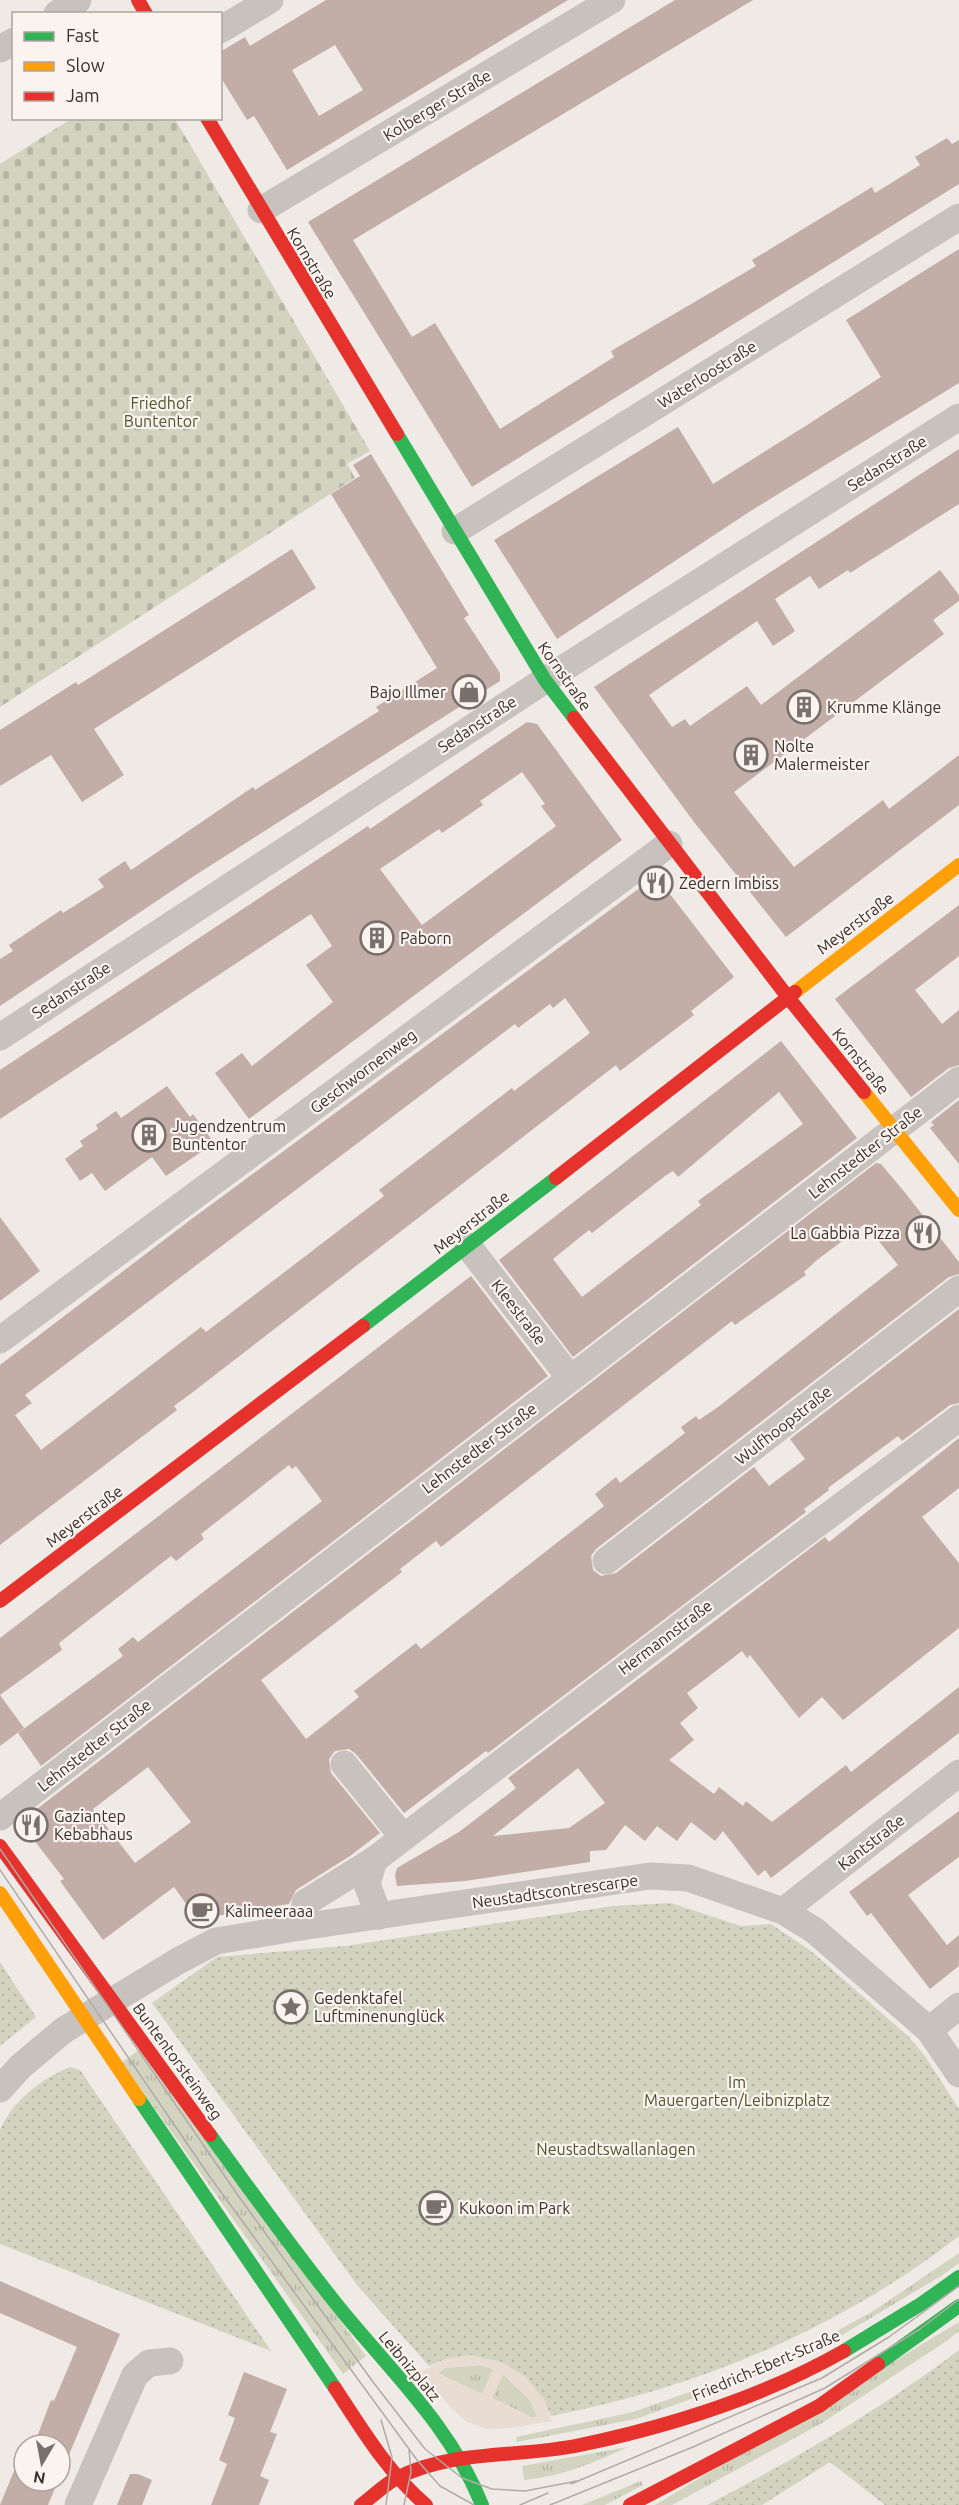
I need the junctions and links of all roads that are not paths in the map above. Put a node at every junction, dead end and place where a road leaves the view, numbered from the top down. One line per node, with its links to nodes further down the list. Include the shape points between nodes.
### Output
1 (78, 0): 4 (street)
2 (270, 0): 5 (street)
3 (612, 0): 7 (street, Kolberger Straße)
4 (60, 12)
5 (222, 29)
6 (208, 120): 7 (street, Kornstraße)
7 (261, 210): 10 (street, Kornstraße)
8 (959, 217): 10 (street, Waterloostraße)
9 (959, 417): 11 (street, Sedanstraße)
10 (454, 531): 11 (street, Kornstraße)
11 (545, 680): 12 (street, Kornstraße); 15 (street, Sedanstraße)
12 (669, 844): 14 (street, Kornstraße); 21 (street, Geschwornenweg)
13 (959, 865): 14 (street, Meyerstraße)
14 (787, 996): 17 (street, Kornstraße); 19 (street, Meyerstraße)
15 (0, 1037)
16 (959, 1080): 17 (street, Lehnstedter Straße)
17 (895, 1129): 18 (street, Kornstraße); 22 (street, Lehnstedter Straße)
18 (959, 1210)
19 (468, 1246): 22 (street, Kleestraße); 25 (street, Meyerstraße)
20 (959, 1289): 24 (street, Wulfhoopstraße)
21 (0, 1340)
22 (570, 1378): 28 (street, Lehnstedter Straße)
23 (959, 1418): 29 (street, Hermannstraße)
24 (606, 1561)
25 (0, 1601)
26 (344, 1764): 29 (street)
27 (959, 1773): 33 (street, Kantstraße)
28 (0, 1817)
29 (403, 1837): 31 (street, Hermannstraße)
30 (0, 1846): 37 (street, Buntentorsteinweg)
31 (374, 1860): 34 (street, via 368,1884); 35 (street, Hermannstraße, via 305,1903)
32 (0, 1893): 37 (street, Buntentorsteinweg)
33 (783, 1911): 34 (street, Neustadtscontrescarpe, via 688,1878 650,1876); 38 (street, Neustadtscontrescarpe, via 814,1930)
34 (379, 1916): 35 (street, Neustadtscontrescarpe)
35 (301, 1927): 37 (street, Neustadtscontrescarpe, via 216,1941)
36 (959, 2006): 38 (street)
37 (99, 2008): 40 (street, Neustadtscontrescarpe, via 48,2041); 42 (street, Buntentorsteinweg); 46 (street, Buntentorsteinweg, via 292,2325)
38 (929, 2030): 39 (street, Neustadtscontrescarpe)
39 (959, 2074)
40 (0, 2089)
41 (959, 2277): 45 (street, Friedrich-Ebert-Straße, via 838,2355 710,2410 621,2436 542,2452)
42 (329, 2295): 45 (street, Leibnizplatz)
43 (959, 2306): 51 (street, via 819,2406)
44 (170, 2361): 47 (street, via 149,2363 135,2375)
45 (463, 2459): 46 (street); 50 (street, Leibnizplatz)
46 (398, 2477): 48 (street); 49 (street)
47 (78, 2505)
48 (361, 2505)
49 (426, 2505)
50 (482, 2505)
51 (630, 2505)

